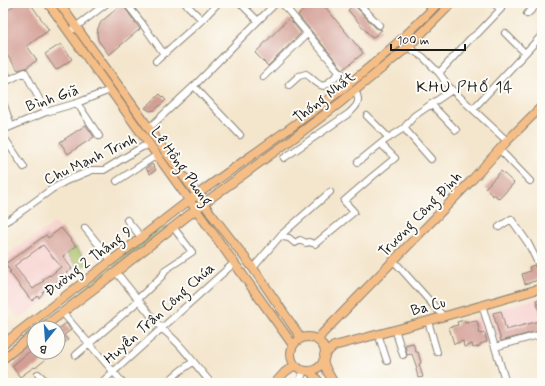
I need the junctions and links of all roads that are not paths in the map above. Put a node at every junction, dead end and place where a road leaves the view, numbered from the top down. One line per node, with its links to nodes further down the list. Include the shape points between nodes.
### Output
1 (48, 3): 20 (main road, Lê Hồng Phong)
2 (59, 3): 19 (main road, Lê Hồng Phong)
3 (107, 3): 19 (street)
4 (126, 3): 27 (street)
5 (185, 3): 16 (street)
6 (218, 3): 16 (street)
7 (240, 3): 17 (street)
8 (282, 3): 21 (street)
9 (358, 3): 18 (street)
10 (452, 3): 25 (main road, Thống Nhất)
11 (494, 3): 31 (street, via 501,9)
12 (539, 3): 15 (street)
13 (272, 5): 17 (street)
14 (432, 5): 24 (main road, Thống Nhất)
15 (527, 14)
16 (202, 20): 27 (street)
17 (258, 21): 36 (street)
18 (380, 25)
19 (76, 26): 20 (street); 48 (main road, Lê Hồng Phong)
20 (69, 32): 37 (main road, Lê Hồng Phong)
21 (308, 33): 30 (street); 32 (street)
22 (505, 34): 26 (street)
23 (542, 35): 26 (street)
24 (401, 40): 25 (main road); 34 (main road, Thống Nhất)
25 (408, 47): 31 (street); 39 (main road, Thống Nhất)
26 (525, 53): 44 (street)
27 (164, 54): 28 (street)
28 (156, 61)
29 (3, 67): 33 (street)
30 (341, 72): 34 (street); 35 (street, via 324,86 306,74 299,76)
31 (439, 73): 38 (street)
32 (263, 77)
33 (6, 81): 45 (street, via 25,72)
34 (349, 83): 52 (main road, Thống Nhất)
35 (289, 85)
36 (194, 86): 48 (street); 54 (street)
37 (110, 90): 41 (street, Bình Giã); 53 (main road, Lê Hồng Phong)
38 (452, 90): 42 (street); 44 (street)
39 (355, 91): 59 (main road, Thống Nhất); 65 (street, via 358,103 348,114)
40 (3, 102): 47 (street)
41 (77, 103): 45 (street, Bình Giã); 56 (street)
42 (431, 104): 49 (street, via 414,116); 51 (street)
43 (542, 106): 60 (main road, Trương Công Định)
44 (473, 110): 60 (street)
45 (46, 112): 47 (street, Bình Giã)
46 (367, 116): 57 (street)
47 (11, 126): 50 (street, Bình Giã)
48 (149, 128): 53 (main road); 58 (main road, Lê Hồng Phong)
49 (404, 128): 57 (street); 66 (street)
50 (3, 130)
51 (456, 130)
52 (284, 131): 59 (main road); 72 (main road, Thống Nhất)
53 (142, 134): 62 (main road, Lê Hồng Phong)
54 (240, 135)
55 (3, 136): 68 (street)
56 (99, 136)
57 (388, 138): 61 (street)
58 (156, 139): 62 (main road); 72 (main road, Lê Hồng Phong)
59 (291, 140): 74 (main road, Thống Nhất)
60 (507, 141): 63 (main road, Trương Công Định)
61 (380, 144): 67 (street); 81 (street, via 395,158 344,201 354,212 315,244 300,240 295,243)
62 (150, 145): 64 (main road, Lê Hồng Phong); 77 (street, Chu Mạnh Trinh, via 142,147 104,170 92,170 52,189)
63 (500, 150): 70 (street); 84 (main road, Trương Công Định)
64 (157, 155): 69 (street); 73 (main road, Lê Hồng Phong)
65 (284, 158)
66 (431, 159)
67 (358, 162)
68 (24, 167)
69 (117, 180)
70 (530, 181)
71 (330, 192): 81 (street)
72 (197, 194): 73 (main road, Thống Nhất); 74 (main road, Lê Hồng Phong)
73 (189, 200): 75 (main road, Lê Hồng Phong); 82 (main road, Đường 2 Tháng 9)
74 (204, 203): 75 (main road, Thống Nhất); 86 (main road, Lê Hồng Phong)
75 (196, 209): 78 (main road, Đường 2 Tháng 9); 85 (main road, Lê Hồng Phong)
76 (127, 220): 82 (street)
77 (3, 223)
78 (173, 227): 88 (main road, Đường 2 Tháng 9); 90 (street, via 192,252 165,270)
79 (499, 227): 87 (street, via 511,219)
80 (85, 228): 83 (street)
81 (281, 235): 86 (street)
82 (142, 238): 83 (main road, Đường 2 Tháng 9)
83 (112, 261): 91 (main road, Đường 2 Tháng 9)
84 (394, 261): 94 (street); 103 (main road, Trương Công Định)
85 (234, 263): 97 (street, Huyền Trân Công Chúa); 106 (main road, Lê Hồng Phong)
86 (253, 268): 101 (main road, Lê Hồng Phong)
87 (542, 271)
88 (116, 272): 90 (street); 93 (main road, Đường 2 Tháng 9)
89 (542, 288): 92 (main road, Ba Cu)
90 (138, 299): 97 (street); 104 (street)
91 (55, 303): 93 (main road); 105 (main road, Đường 2 Tháng 9)
92 (482, 305): 94 (main road, Ba Cu); 107 (street)
93 (62, 312): 95 (main road, Đường 2 Tháng 9); 104 (street)
94 (443, 316): 96 (main road, Ba Cu)
95 (52, 320)
96 (428, 321): 98 (main road, Ba Cu); 108 (street)
97 (161, 328): 114 (street); 117 (street, Huyền Trân Công Chúa)
98 (395, 329): 99 (main road, Ba Cu); 110 (street)
99 (378, 334): 111 (main road, Ba Cu, via 334,346); 113 (street)
100 (542, 334): 107 (street)
101 (301, 338): 103 (main road, via 313,338); 106 (main road)
102 (26, 340): 112 (main road)
103 (318, 341): 111 (main road, via 324,350)
104 (88, 343): 109 (street); 117 (street)
105 (3, 344)
106 (293, 345): 115 (main road, via 291,356)
107 (495, 347): 128 (street)
108 (437, 352)
109 (76, 355)
110 (403, 355)
111 (324, 358): 116 (main road, via 320,366); 127 (main road, via 326,371)
112 (3, 359)
113 (387, 361)
114 (193, 362): 122 (street); 123 (street)
115 (295, 366): 116 (main road); 124 (main road)
116 (307, 371): 125 (street); 126 (main road)
117 (114, 372): 120 (street, Huyền Trân Công Chúa); 121 (street)
118 (38, 374): 119 (street)
119 (48, 383)
120 (101, 383)
121 (123, 383)
122 (166, 383)
123 (211, 383)
124 (274, 383)
125 (300, 383)
126 (320, 383)
127 (334, 383)
128 (506, 383)

